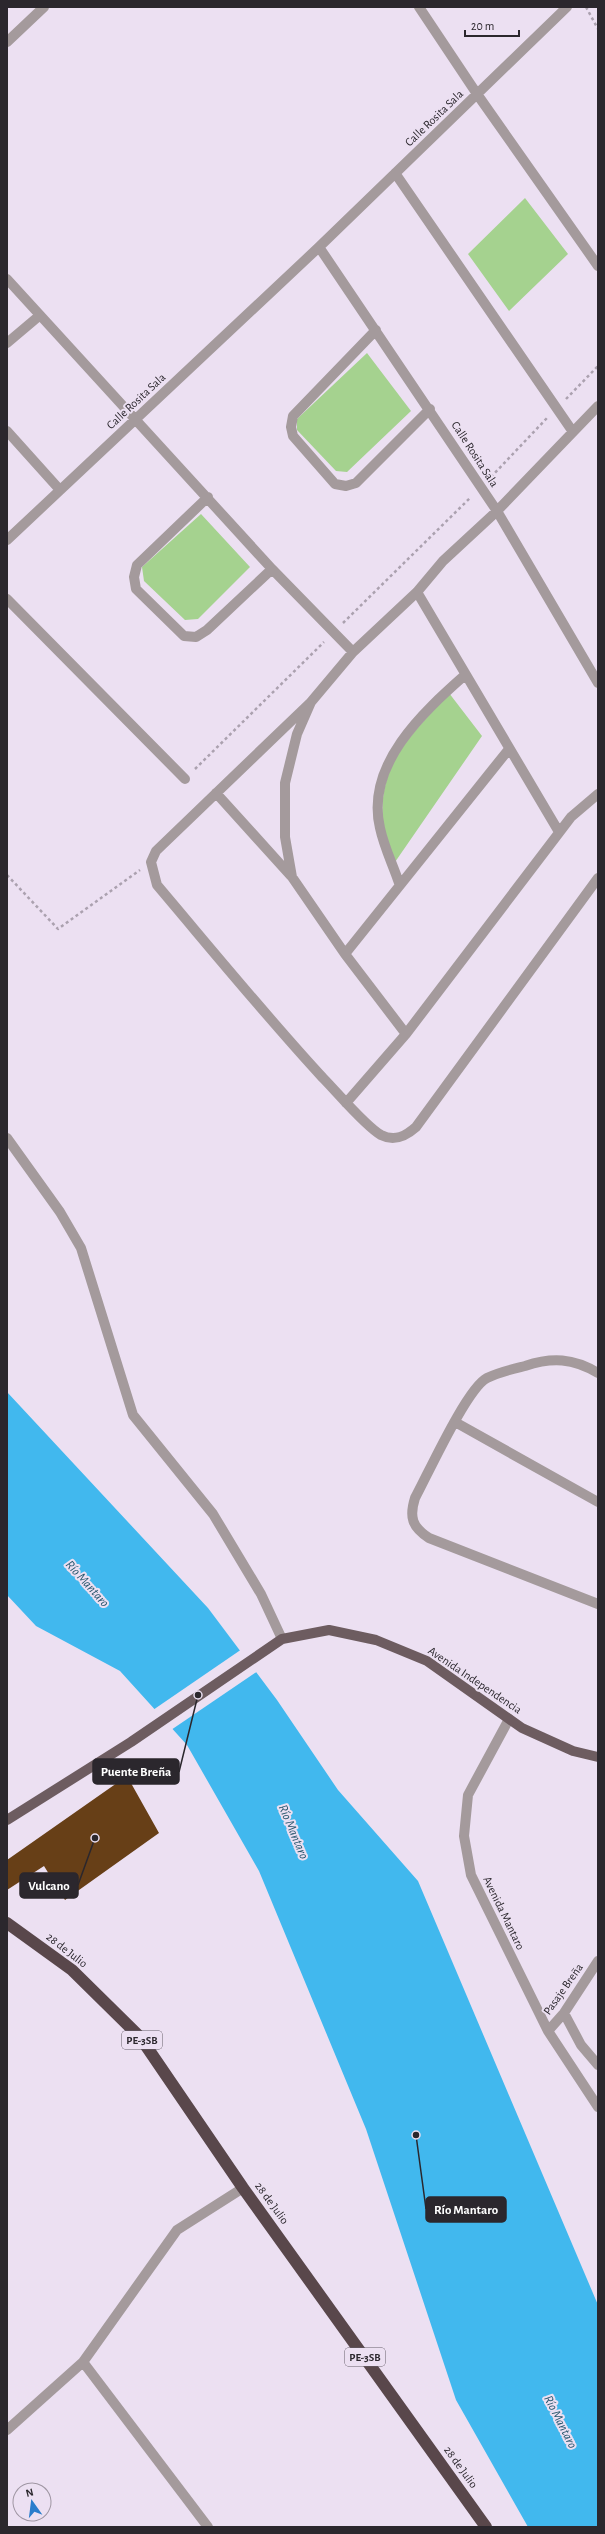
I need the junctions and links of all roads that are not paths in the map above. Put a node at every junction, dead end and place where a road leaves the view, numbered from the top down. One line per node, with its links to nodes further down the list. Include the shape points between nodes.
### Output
1 (44, 7): 4 (street)
2 (419, 7): 5 (street)
3 (567, 7): 5 (street, Calle Rosita Sala)
4 (7, 42)
5 (476, 94): 6 (street, Calle Rosita Sala); 8 (street)
6 (395, 173): 7 (street, Calle Rosita Sala); 17 (street)
7 (319, 247): 11 (street, Calle Rosita Sala); 15 (street, Calle Rosita Sala)
8 (598, 266)
9 (7, 279): 10 (street)
10 (39, 316): 12 (street); 15 (street)
11 (376, 330): 14 (street, Calle Rosita Sala); 14 (street, via 293,416 293,436 335,484 346,486 356,483)
12 (7, 343)
13 (598, 406): 17 (street)
14 (430, 409): 20 (street, Calle Rosita Sala)
15 (136, 419): 18 (street, Calle Rosita Sala); 19 (street)
16 (7, 431): 18 (street)
17 (573, 432): 20 (street)
18 (60, 490): 21 (street, Calle Rosita Sala)
19 (208, 497): 22 (street); 22 (street, via 137,565 134,577 136,589 184,636 196,637 207,630)
20 (497, 511): 23 (street, via 443,561); 27 (street, Calle Rosita Sala)
21 (7, 540)
22 (272, 569): 25 (street)
23 (417, 592): 25 (street); 26 (street)
24 (7, 599): 30 (street)
25 (353, 652): 28 (street)
26 (465, 675): 29 (street); 36 (street, via 434,703 400,742 387,766 379,794 380,827)
27 (598, 683)
28 (311, 702): 31 (street); 34 (street, via 297,734 285,783 285,837)
29 (509, 749): 33 (street); 36 (street)
30 (185, 779)
31 (216, 793): 34 (street); 39 (street, via 156,851 150,862 157,885 280,1032)
32 (598, 794): 33 (street, via 571,817)
33 (559, 832): 38 (street)
34 (292, 877): 37 (street)
35 (598, 878): 39 (street, via 416,1127 406,1136 394,1138 381,1134)
36 (399, 883): 37 (street)
37 (345, 954): 38 (street)
38 (406, 1034): 39 (street)
39 (346, 1103)
40 (7, 1138): 45 (street, via 60,1212 81,1248 133,1415 213,1514 261,1594)
41 (598, 1373): 42 (street, via 571,1360 556,1359 540,1361 486,1378 474,1389)
42 (455, 1422): 43 (street); 44 (street, via 415,1498 411,1511 412,1522 418,1531 429,1538)
43 (598, 1502)
44 (598, 1604)
45 (282, 1639): 46 (main road, Avenida Independencia, via 329,1630 376,1640 427,1661); 48 (main road, Avenida Independencia, via 131,1742)
46 (509, 1719): 47 (main road, Avenida Independencia, via 522,1728 573,1751); 52 (street, Avenida Mantaro, via 468,1795 464,1836 471,1875)
47 (598, 1757)
48 (7, 1820)
49 (7, 1923): 55 (highway, 28 de Julio / PE-3SB, via 72,1970 140,2037)
50 (598, 1961): 51 (street, Pasaje Breña)
51 (564, 2013): 52 (street, Pasaje Breña); 53 (street, via 581,2045)
52 (548, 2031): 54 (street, Avenida Mantaro)
53 (598, 2066)
54 (598, 2107)
55 (243, 2188): 56 (street, via 177,2230); 59 (highway, 28 de Julio / PE-3SB)
56 (83, 2362): 57 (street); 58 (street)
57 (7, 2430)
58 (208, 2527)
59 (486, 2527)

